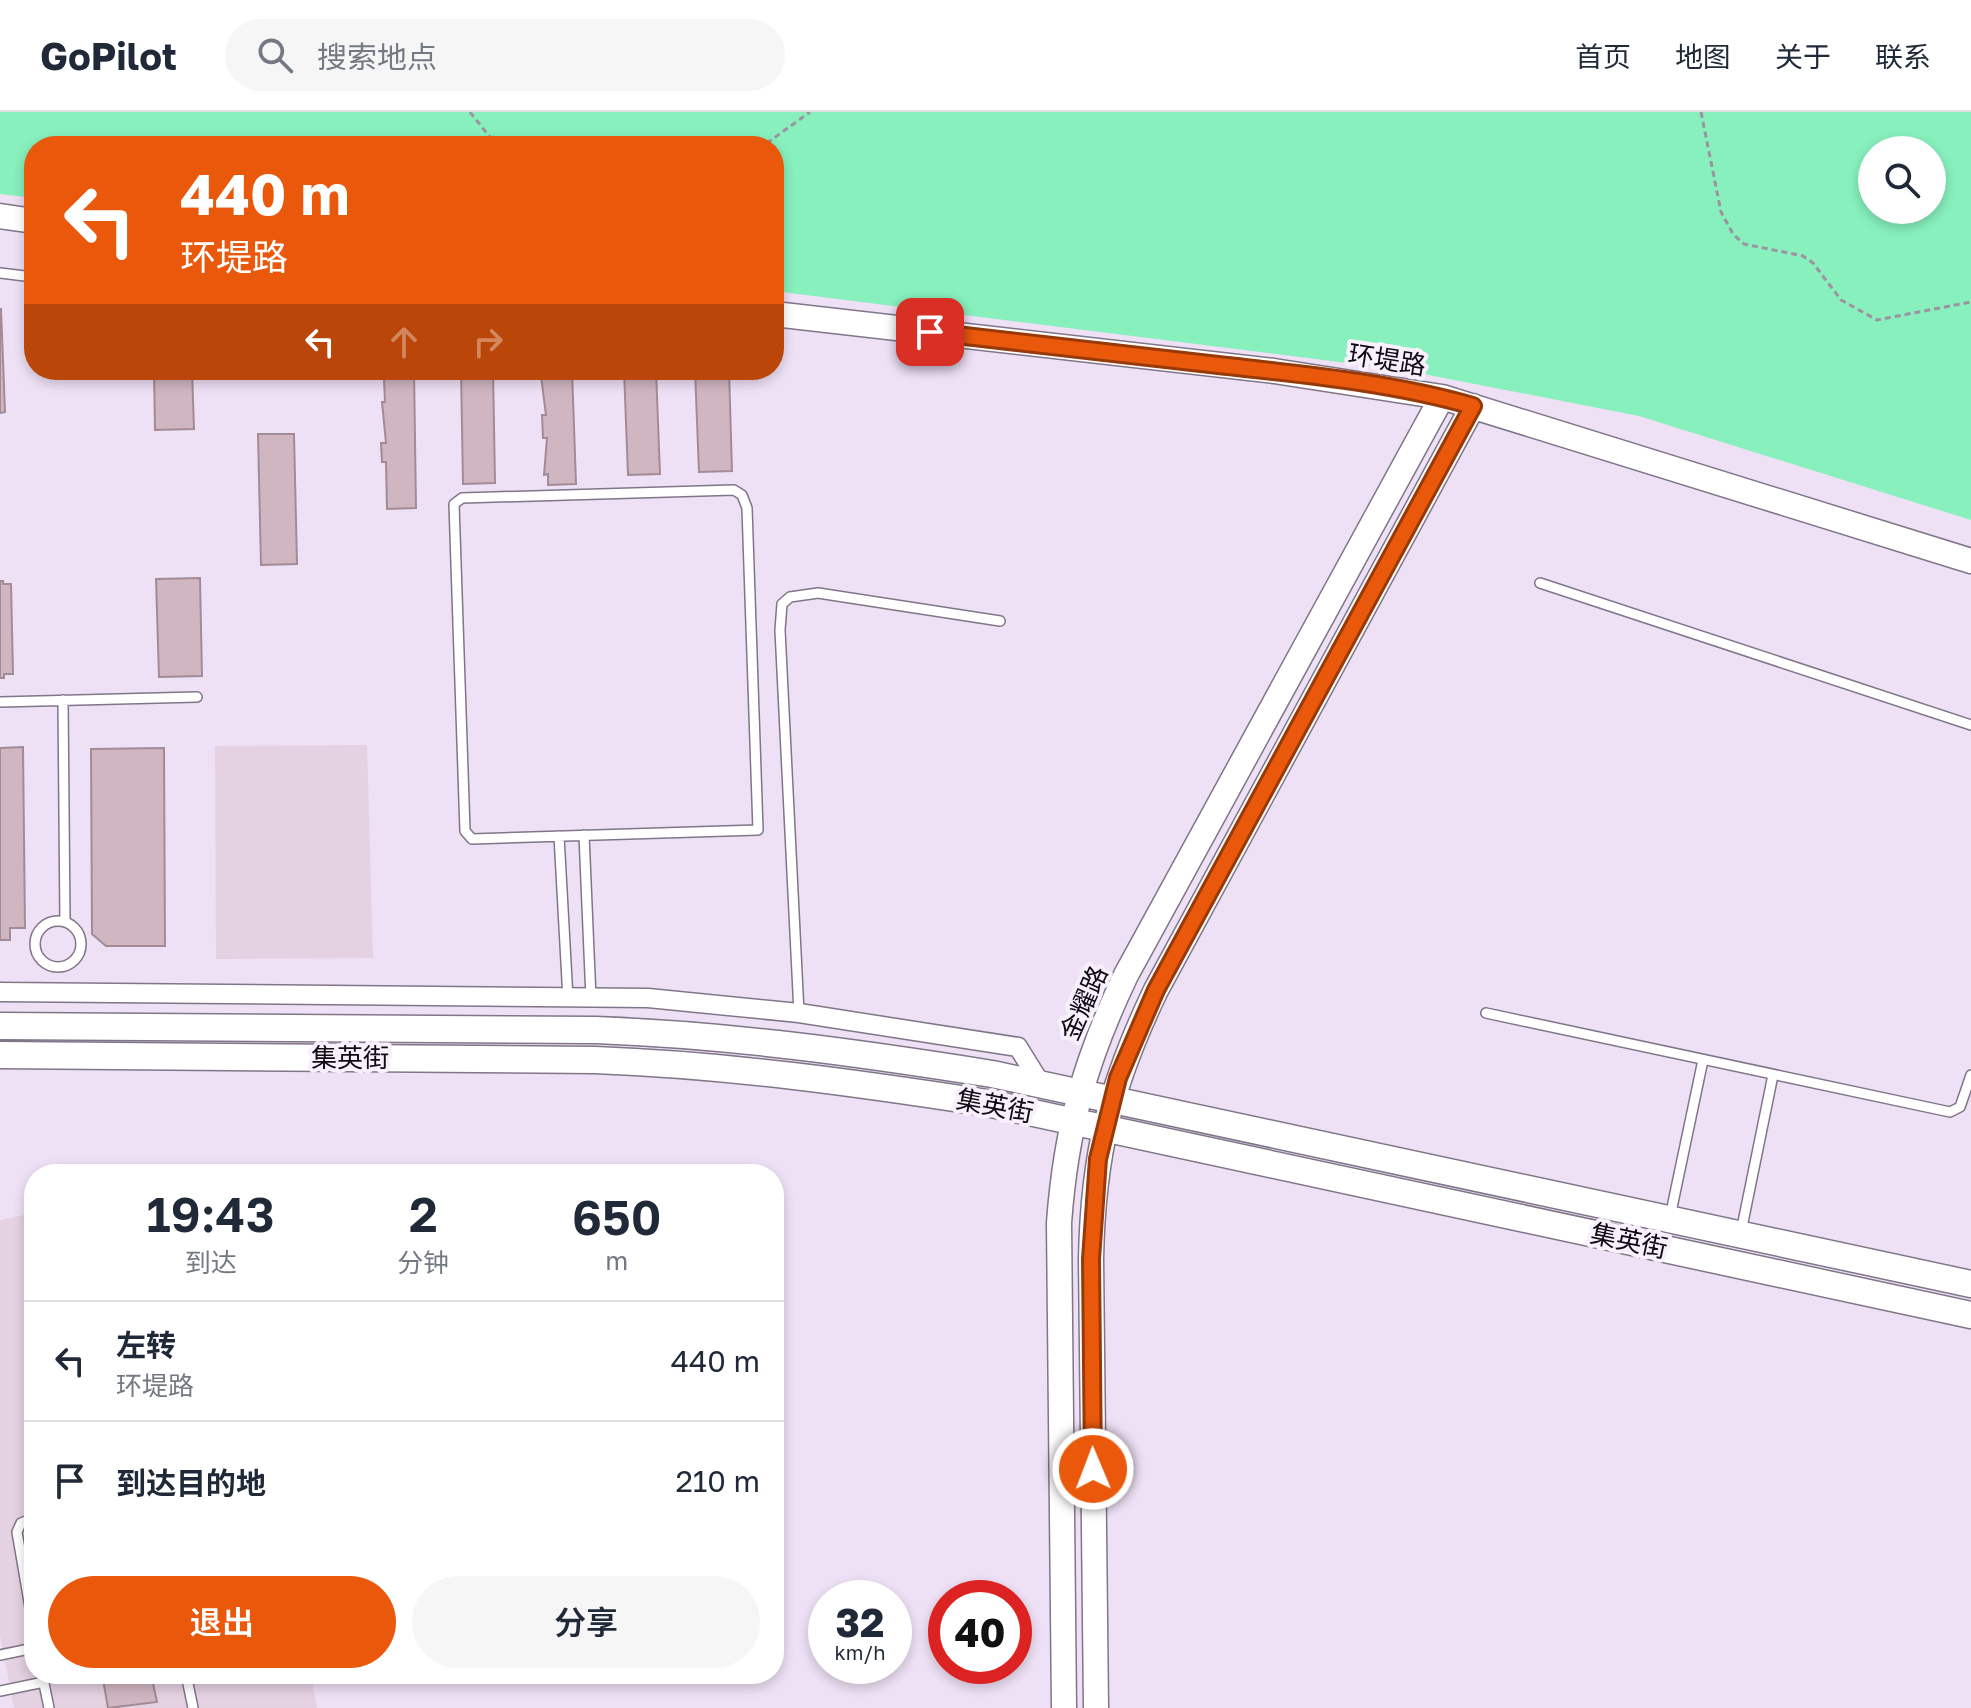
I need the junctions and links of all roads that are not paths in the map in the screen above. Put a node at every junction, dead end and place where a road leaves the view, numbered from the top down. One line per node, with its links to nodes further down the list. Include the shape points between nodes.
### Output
1 (0, 216): 2 (street)
2 (24, 220)
3 (0, 273): 4 (lane)
4 (24, 276)
5 (784, 315): 6 (street, 环堤路, via 1274,371)
6 (1442, 397): 7 (street, 环堤路); 31 (street, 金耀路, via 1126,975)
7 (1473, 406): 8 (street, 环堤路); 32 (street, via 1156,990)
8 (1971, 561)
9 (1540, 583): 14 (lane)
10 (1000, 621): 23 (lane, via 818,593 790,597 782,604)
11 (197, 697): 12 (lane)
12 (63, 700): 13 (lane); 17 (lane)
13 (0, 702)
14 (1971, 725)
15 (584, 835): 16 (lane); 16 (lane, via 758,830 747,508 734,490 462,498 454,504 465,831 472,839); 22 (lane)
16 (559, 836): 21 (lane)
17 (65, 922): 18 (lane, via 78,932 81,948 74,962); 18 (lane, via 43,927 35,941 38,956)
18 (59, 968): 20 (lane)
19 (0, 992): 20 (street)
20 (58, 993): 21 (street)
21 (568, 999): 22 (street)
22 (591, 999): 23 (street, via 648,998)
23 (799, 1013): 30 (street, via 1018,1047)
24 (1486, 1013): 27 (lane)
25 (0, 1026): 30 (main road, 集英街, via 663,1032 838,1050)
26 (0, 1055): 33 (main road, 集英街, via 661,1062 834,1079)
27 (1703, 1060): 28 (lane); 35 (lane)
28 (1773, 1075): 29 (lane, via 1950,1112 1960,1107); 36 (lane)
29 (1971, 1075)
30 (1041, 1084): 31 (main road, 集英街)
31 (1079, 1092): 32 (main road, 集英街); 33 (street, 金耀路)
32 (1111, 1099): 34 (street); 35 (main road, 集英街)
33 (1072, 1121): 34 (main road, 集英街); 49 (street, 金耀路, via 1059,1223)
34 (1104, 1128): 38 (main road, 集英街); 50 (street, via 1094,1187 1091,1259)
35 (1669, 1220): 36 (main road, 集英街)
36 (1741, 1235): 37 (main road, 集英街)
37 (1971, 1284)
38 (1971, 1315)
39 (24, 1522): 40 (lane, via 17,1532)
40 (24, 1573)
41 (24, 1650): 42 (lane)
42 (0, 1655)
43 (24, 1684): 46 (lane)
44 (44, 1684): 47 (lane)
45 (188, 1684): 48 (lane)
46 (0, 1691)
47 (49, 1708)
48 (193, 1708)
49 (1064, 1708)
50 (1096, 1708)

